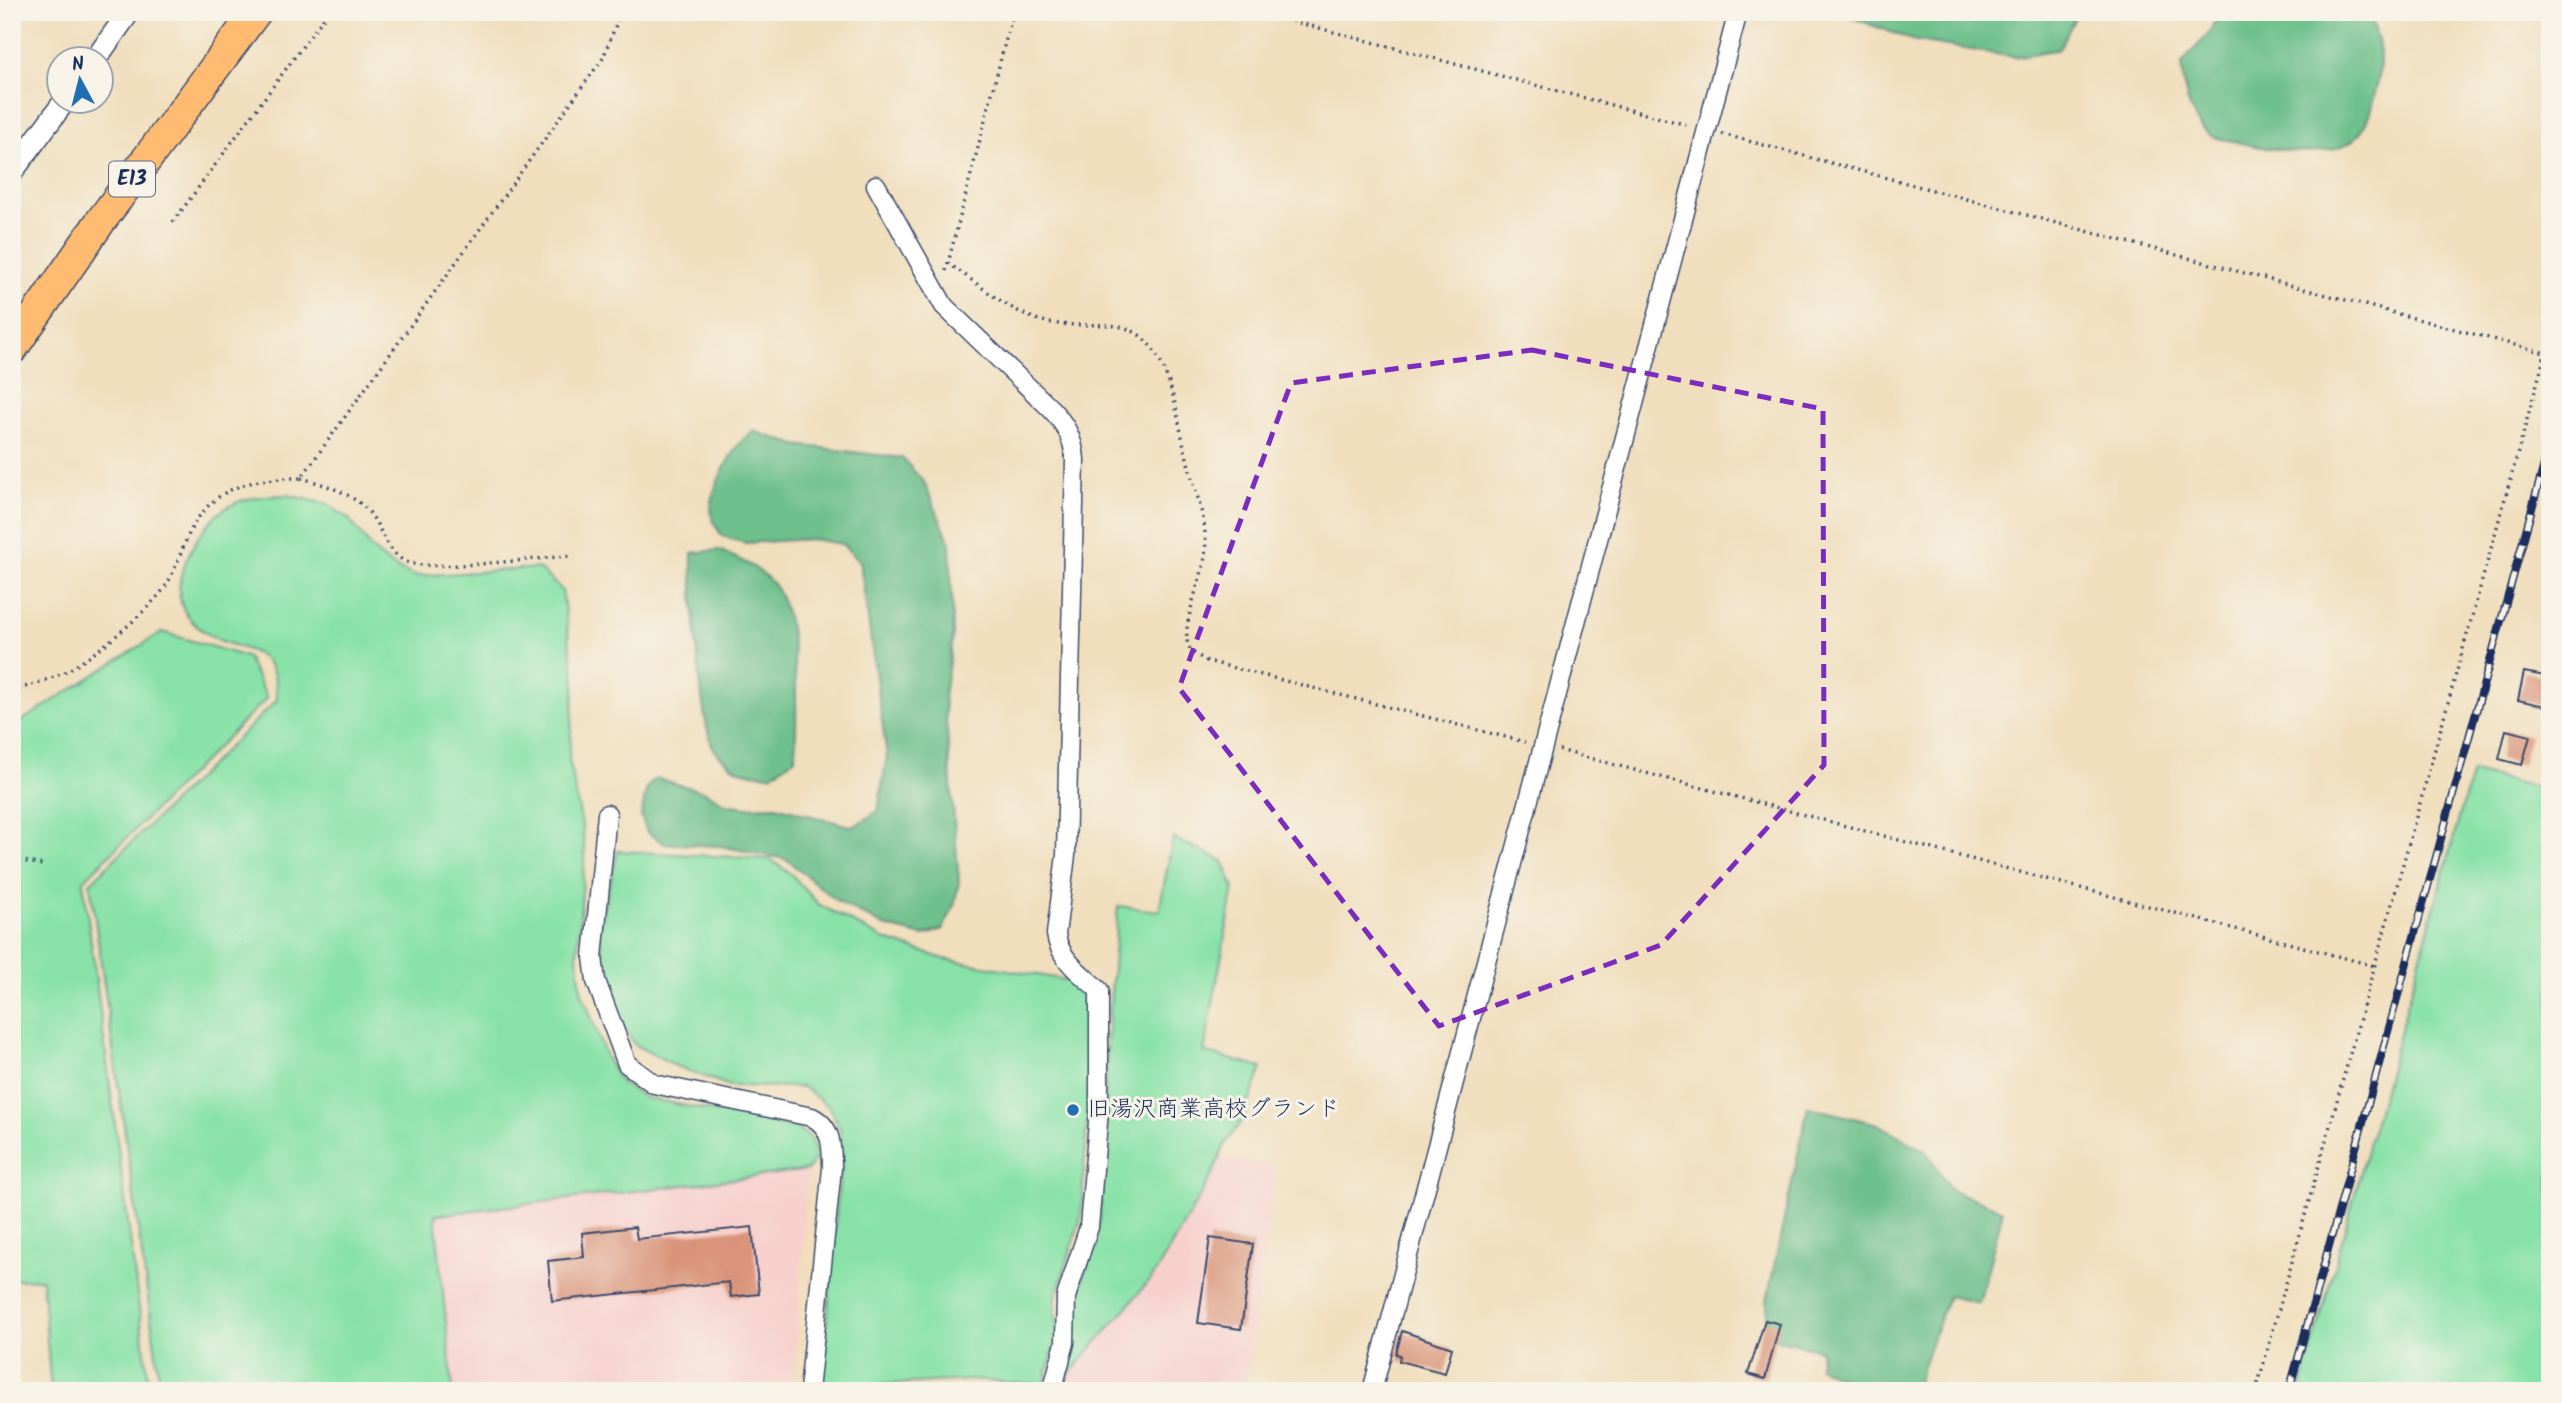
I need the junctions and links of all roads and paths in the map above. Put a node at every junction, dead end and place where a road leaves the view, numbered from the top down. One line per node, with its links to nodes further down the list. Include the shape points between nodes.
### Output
1 (129, 12): 8 (street)
2 (256, 12): 17 (highway, E13)
3 (328, 12): 13 (path)
4 (621, 12): 19 (path, via 603,58)
5 (1013, 12): 14 (path)
6 (1258, 12): 10 (path)
7 (1738, 12): 10 (street)
8 (105, 46)
9 (54, 116): 11 (street)
10 (1707, 130): 18 (path); 22 (street)
11 (12, 172)
12 (876, 185): 15 (street)
13 (173, 222)
14 (948, 263): 15 (path); 22 (path, via 1030,317 1117,326 1136,331 1151,344 1169,382 1205,527 1205,556 1188,626 1188,647 1195,654 1207,661)
15 (939, 299): 28 (street, via 1065,424 1075,459 1066,855 1056,934 1064,957 1099,990 1099,1111 1089,1227 1066,1297 1065,1342)
16 (2550, 337): 18 (path)
17 (12, 349)
18 (2545, 353): 26 (path)
19 (301, 478): 20 (path, via 358,501 406,562 430,565); 21 (path, via 272,478 225,491 202,511 158,596 85,661)
20 (569, 556)
21 (12, 692)
22 (1543, 746): 26 (path); 29 (street)
23 (607, 814): 27 (street, via 593,957 596,981 627,1064 654,1084 811,1117 823,1122 828,1133 832,1168)
24 (12, 859): 25 (path)
25 (43, 865)
26 (2375, 966): 30 (path)
27 (809, 1391)
28 (1052, 1391)
29 (1372, 1391)
30 (2256, 1391)

